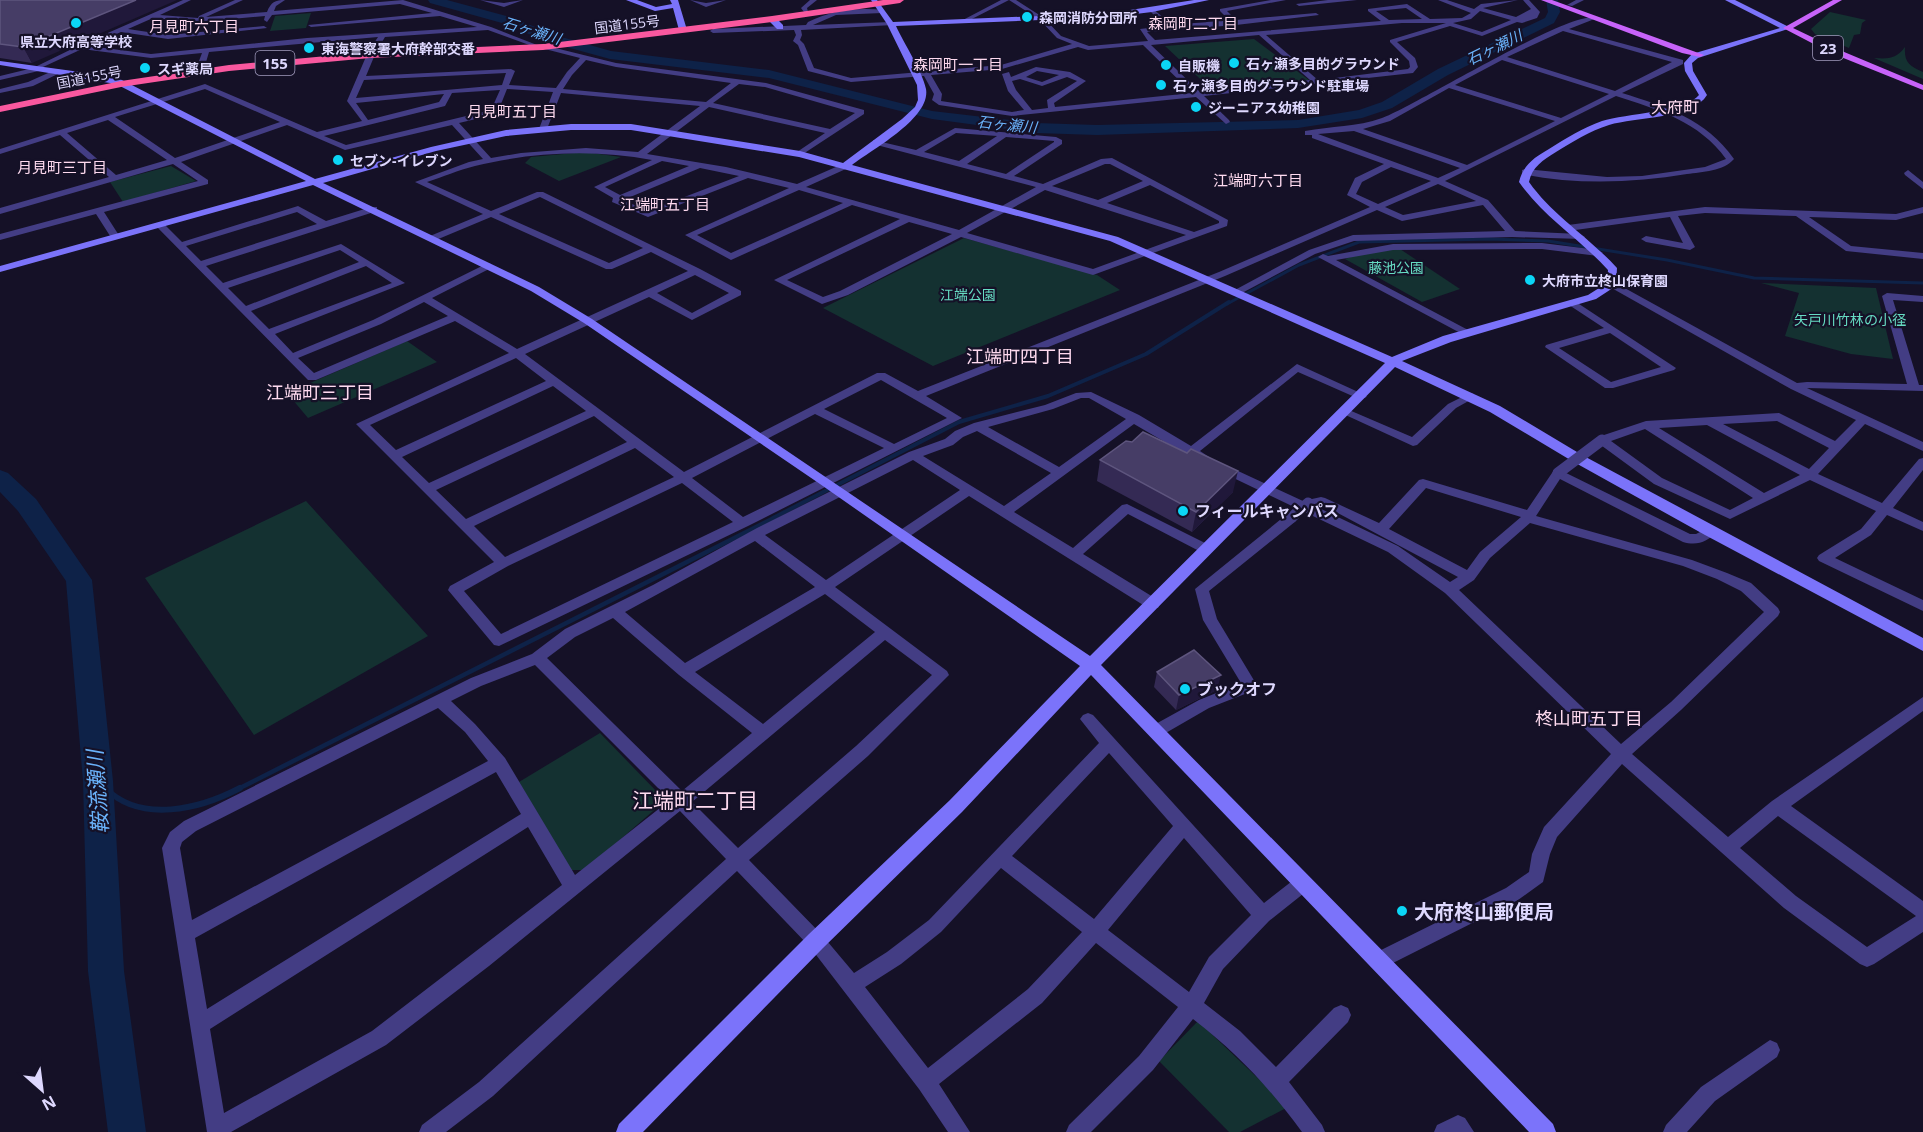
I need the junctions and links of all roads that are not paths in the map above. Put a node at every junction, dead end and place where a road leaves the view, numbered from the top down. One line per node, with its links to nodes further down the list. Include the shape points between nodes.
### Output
1 (188, 0): 42 (street)
2 (218, 0): 3 (street)
3 (239, 0): 50 (street)
4 (282, 0): 43 (street, via 273,5)
5 (322, 0): 39 (street)
6 (394, 0): 30 (street)
7 (412, 0): 75 (street)
8 (483, 0): 9 (street, via 504,5)
9 (520, 0)
10 (630, 0): 32 (street, via 655,9)
11 (693, 0): 12 (street, via 706,4)
12 (723, 0)
13 (814, 0): 40 (street, via 804,8)
14 (900, 0): 33 (highway, 国道155号 / 155)
15 (1006, 0): 52 (street)
16 (1012, 0): 46 (street)
17 (1205, 0): 37 (street)
18 (1283, 0): 55 (street, via 1222,10)
19 (1292, 0): 34 (street)
20 (1354, 0): 34 (street)
21 (1441, 0): 35 (street)
22 (1465, 0): 35 (street)
23 (1515, 0): 31 (street)
24 (1526, 0): 49 (street, via 1537,15 1527,21)
25 (1545, 0): 36 (main road)
26 (1555, 0): 36 (main road)
27 (1581, 0): 36 (street)
28 (1729, 0): 66 (street)
29 (1838, 0): 66 (main road, 23)
30 (403, 2): 39 (street); 44 (street)
31 (1496, 2): 38 (street)
32 (675, 3): 64 (street)
33 (877, 3): 40 (highway, 国道155号 / 155); 48 (highway, 国道155号 / 155); 56 (street); 61 (street, via 861,10 824,15)
34 (1299, 4): 45 (street)
35 (1454, 5): 38 (street)
36 (1569, 6): 47 (main road); 80 (main road)
37 (1152, 10): 46 (street); 65 (street)
38 (1476, 10): 49 (street); 54 (street, via 1469,18)
39 (315, 11): 43 (street); 57 (street)
40 (806, 11): 64 (highway, 国道155号 / 155)
41 (1531, 11): 49 (street)
42 (152, 15): 50 (street); 68 (street)
43 (268, 15): 50 (street); 62 (street)
44 (445, 15): 57 (street); 63 (street)
45 (1316, 15): 55 (street); 58 (street)
46 (1040, 18): 52 (street); 76 (street, via 1059,37)
47 (1594, 18): 67 (street); 80 (main road)
48 (772, 19): 59 (street); 64 (highway, 国道155号 / 155)
49 (1518, 19): 54 (street, via 1482,34)
50 (198, 20)
51 (1428, 20): 53 (street); 53 (street, via 1407,6 1370,10); 54 (street)
52 (964, 21): 56 (street)
53 (1388, 22): 58 (street)
54 (1450, 22): 98 (street, via 1392,41 1412,60 1414,67 1410,71)
55 (1236, 23): 65 (street)
56 (891, 24): 61 (street); 91 (street)
57 (311, 25): 72 (street)
58 (1333, 26): 70 (street)
59 (780, 27): 60 (street); 69 (street)
60 (797, 27): 61 (street); 91 (street, via 796,41 814,71 851,80)
61 (809, 27)
62 (264, 28): 68 (street, via 168,37); 74 (street)
63 (489, 28): 71 (street); 75 (street)
64 (682, 28): 75 (highway, 国道155号 / 155); 75 (highway, 国道155号 / 155)
65 (1171, 28): 73 (street, via 1142,30)
66 (1787, 28): 80 (street); 102 (main road, 23)
67 (1562, 29): 81 (street); 83 (street)
68 (121, 30): 77 (street)
69 (713, 30)
70 (1260, 33): 73 (street); 98 (street)
71 (382, 35): 72 (street); 79 (street)
72 (307, 40): 74 (street)
73 (1149, 43): 76 (street, via 1088,48); 107 (street)
74 (259, 45): 78 (street)
75 (544, 45): 79 (highway, 国道155号 / 155); 82 (street)
76 (1077, 45): 86 (street)
77 (80, 47): 78 (street, via 145,57); 87 (street)
78 (206, 51): 88 (street)
79 (371, 54): 88 (highway, 国道155号 / 155); 95 (street); 99 (highway, 国道155号 / 155)
80 (1700, 55): 85 (street)
81 (1500, 57): 100 (street); 106 (street)
82 (584, 58): 96 (street); 103 (street)
83 (1677, 62): 85 (street); 106 (street)
84 (0, 63): 87 (street)
85 (1688, 63): 114 (street, via 1703,95 1694,104)
86 (1002, 67): 90 (street); 97 (street)
87 (38, 68): 89 (street); 94 (street)
88 (200, 69): 99 (highway, 国道155号 / 155)
89 (60, 71): 99 (street); 104 (street)
90 (926, 73): 91 (street); 113 (street, via 939,103 1012,114)
91 (915, 74): 130 (street, via 923,94 920,105)
92 (1067, 74): 93 (street, via 1036,69); 93 (street, via 1042,84); 112 (street, via 1081,82 1050,102)
93 (1020, 77): 97 (street)
94 (0, 78)
95 (361, 78): 101 (street, via 511,71); 109 (street)
96 (739, 80): 110 (street); 124 (street, via 861,112)
97 (1009, 80): 113 (street, via 1012,91)
98 (1315, 81): 107 (street)
99 (120, 83): 108 (street); 111 (highway, 国道155号 / 155)
100 (1447, 85): 116 (street); 122 (street, via 1397,114)
101 (504, 87): 103 (street); 105 (street); 119 (street, via 494,112)
102 (1923, 88)
103 (557, 90): 110 (street); 121 (street)
104 (0, 91)
105 (449, 91): 109 (street); 118 (street, via 442,104)
106 (1615, 92): 114 (street); 116 (street)
107 (1197, 94): 112 (street); 120 (street)
108 (155, 101): 115 (street); 117 (street, via 205,86); 128 (street)
109 (351, 101): 118 (street)
110 (707, 104): 124 (street); 125 (street)
111 (0, 108)
112 (1052, 109): 113 (street)
113 (1029, 111)
114 (1672, 111): 143 (street, via 1623,118 1599,126 1534,162); 143 (street, via 1710,137 1730,159 1706,169 1642,179 1607,180)
115 (108, 116): 123 (street); 137 (street)
116 (1559, 120): 142 (street)
117 (289, 122): 126 (street); 128 (street)
118 (366, 122): 126 (street)
119 (454, 122): 126 (street, via 345,148); 129 (street)
120 (1226, 122)
121 (543, 129): 125 (street, via 631,127); 129 (street)
122 (1355, 129): 139 (street, via 1308,133); 142 (street)
123 (61, 132): 131 (street); 147 (street)
124 (831, 132): 133 (street)
125 (668, 134): 133 (street); 134 (street)
126 (316, 135)
127 (1003, 136): 132 (street, via 955,130); 138 (street); 146 (street, via 1059,142)
128 (235, 140): 137 (street); 150 (street)
129 (469, 141): 136 (street); 150 (street)
130 (876, 141): 132 (street); 141 (street)
131 (3, 148)
132 (918, 152): 138 (street)
133 (800, 154): 141 (street)
134 (640, 155): 135 (street); 136 (street, via 586,150)
135 (661, 159): 140 (street); 154 (street, via 598,187)
136 (488, 160): 166 (street, via 419,182)
137 (174, 161): 147 (street); 163 (street, via 205,182)
138 (961, 164): 146 (street)
139 (1390, 164): 148 (street); 158 (street, via 1358,180 1351,195)
140 (699, 165): 145 (street); 154 (street)
141 (845, 166): 153 (street); 160 (street)
142 (1467, 168): 148 (street)
143 (1525, 172): 171 (street, via 1524,182 1530,193)
144 (1908, 173): 152 (street)
145 (748, 175): 153 (street); 154 (street, via 648,214 615,200)
146 (1008, 176): 151 (street)
147 (115, 178): 162 (street)
148 (1436, 180): 157 (street); 158 (street)
149 (1151, 181): 151 (street, via 1112,160); 156 (street); 174 (street, via 1223,220 1224,224)
150 (316, 183): 159 (street); 169 (street)
151 (1044, 186): 156 (street); 160 (street)
152 (1923, 186)
153 (798, 187): 155 (street); 155 (street, via 690,235 730,257)
154 (620, 198)
155 (852, 202): 167 (street)
156 (1101, 202): 174 (street)
157 (1485, 202): 158 (street, via 1402,218); 173 (street)
158 (1376, 207): 179 (street)
159 (374, 209): 170 (street); 177 (street)
160 (1003, 210): 172 (street); 183 (street, via 1077,228)
161 (1923, 210): 165 (street, via 1896,217)
162 (0, 211)
163 (99, 211): 175 (street); 176 (street)
164 (1672, 213): 165 (street); 171 (street); 178 (street, via 1690,247)
165 (1797, 213): 185 (street, via 1849,249)
166 (490, 214): 177 (street); 182 (street, via 609,267); 182 (street, via 540,194)
167 (910, 218): 172 (street); 172 (street, via 779,280 822,301 866,283)
168 (0, 222): 175 (street)
169 (160, 225): 176 (street); 180 (street)
170 (325, 225): 180 (street, via 298,209); 188 (street)
171 (1568, 228): 181 (street)
172 (961, 233): 183 (street, via 1093,272)
173 (1512, 234): 181 (street); 184 (street, via 1353,238)
174 (1194, 235): 183 (street)
175 (4, 236)
176 (115, 237): 190 (street)
177 (433, 238): 189 (street)
178 (1646, 239)
179 (1300, 240): 184 (street); 192 (street)
180 (180, 245): 188 (street)
181 (1590, 246): 186 (street, via 1393,247); 193 (street, via 1612,270)
182 (650, 249): 191 (street)
183 (1148, 252): 192 (street)
184 (1312, 252): 186 (street); 195 (street)
185 (1923, 256)
186 (1327, 259): 205 (street)
187 (366, 264): 194 (street, via 341,248); 200 (street); 204 (street, via 400,283)
188 (199, 265): 194 (street)
189 (488, 266): 197 (street); 202 (street)
190 (0, 268)
191 (697, 272): 196 (street); 196 (street, via 737,293 692,317)
192 (1209, 279): 195 (street); 212 (street)
193 (1612, 284): 199 (street); 210 (street)
194 (222, 287): 200 (street)
195 (1238, 291): 208 (street)
196 (649, 293): 202 (street)
197 (425, 298): 201 (street); 207 (street)
198 (1923, 299): 211 (street, via 1887,296 1907,370)
199 (1573, 303): 203 (street); 205 (street)
200 (245, 310): 204 (street)
201 (457, 316): 206 (street); 207 (street, via 312,378)
202 (588, 321): 206 (street); 223 (street)
203 (1612, 329): 203 (street, via 1650,355 1670,368 1609,386 1550,347)
204 (269, 333): 207 (street)
205 (1466, 333): 208 (street)
206 (518, 354): 209 (street); 231 (street, via 362,424)
207 (292, 357)
208 (1392, 361): 213 (street); 214 (street)
209 (555, 381): 216 (street); 231 (street)
210 (1795, 387): 211 (street); 219 (street)
211 (1918, 388)
212 (916, 396): 215 (street, via 881,375); 228 (street, via 956,418)
213 (1361, 396): 217 (street); 229 (street, via 1297,367)
214 (1470, 396): 217 (street, via 1452,406 1413,442); 249 (street)
215 (814, 409): 223 (street); 228 (street)
216 (596, 411): 225 (street); 238 (street)
217 (1345, 412): 240 (street)
218 (1135, 418): 222 (street, via 1092,395 1080,395); 229 (street); 233 (street)
219 (1864, 418): 226 (street); 227 (street)
220 (1708, 421): 221 (street); 226 (street, via 1779,417); 235 (street)
221 (1646, 425): 224 (street); 241 (street)
222 (978, 426): 230 (street); 233 (street)
223 (759, 438): 236 (street); 237 (street)
224 (1602, 440): 234 (street, bridge); 241 (street, via 1659,481 1730,515)
225 (637, 442): 236 (street); 246 (street)
226 (1835, 446): 235 (street)
227 (1923, 447)
228 (893, 448): 237 (street)
229 (1191, 452): 240 (street)
230 (913, 455): 237 (street); 239 (street)
231 (394, 456): 238 (street)
232 (1923, 462): 242 (street)
233 (1061, 473): 243 (street)
234 (1558, 473): 244 (street); 249 (street, via 1688,539)
235 (1810, 475): 241 (street); 242 (street)
236 (685, 477): 245 (street); 254 (street)
237 (833, 487): 245 (street); 250 (street); 251 (street)
238 (427, 489): 246 (street)
239 (970, 489): 243 (street); 251 (street)
240 (1268, 491): 252 (street); 257 (street, via 1393,549)
241 (1764, 499)
242 (1885, 510): 247 (street); 258 (street, via 1866,532 1824,558)
243 (1006, 511): 253 (street)
244 (1528, 516): 248 (street, via 1423,483); 255 (street, via 1485,555); 270 (street, via 1722,576 1746,587 1773,612)
245 (743, 523): 254 (street, via 499,641 455,590)
246 (465, 525): 254 (street)
247 (1923, 527)
248 (1381, 529): 255 (street); 268 (street, bridge, via 1321,501 1308,503 1202,588 1210,621 1250,686 1204,704)
249 (1710, 531): 262 (street)
250 (756, 535): 256 (street); 260 (street)
251 (902, 535): 256 (street); 264 (street)
252 (1206, 549): 253 (street, via 1127,508); 259 (street)
253 (1074, 554): 259 (street)
254 (503, 563)
255 (1469, 577): 257 (street)
256 (826, 587): 261 (street); 265 (street)
257 (1450, 589): 270 (street)
258 (1921, 602)
259 (1154, 604): 264 (street)
260 (615, 611): 263 (street, via 570,633); 265 (street)
261 (886, 631): 269 (street); 278 (street, via 942,675)
262 (1923, 645)
263 (537, 658): 266 (street, via 476,682); 272 (street)
264 (1092, 666): 268 (street); 286 (street, via 956,806)
265 (684, 670): 269 (street)
266 (441, 701): 271 (street, via 470,728); 285 (street, via 190,826 176,837 171,848)
267 (1923, 703): 273 (street)
268 (1158, 730): 279 (street)
269 (764, 733): 272 (street)
270 (1621, 754): 276 (street); 287 (street, via 1550,832 1537,876 1512,894)
271 (499, 764): 274 (street); 285 (street)
272 (681, 801): 278 (street); 280 (street)
273 (1778, 806): 276 (street); 281 (street)
274 (532, 816): 280 (street); 291 (street)
275 (1184, 826): 277 (street, via 1088,719 1109,743); 282 (street); 284 (street)
276 (1728, 848): 283 (street, via 1790,902 1868,958)
277 (1000, 858): 284 (street); 288 (street, via 935,926)
278 (737, 860): 286 (street); 296 (street, via 486,1089)
279 (1302, 884): 282 (street); 287 (street)
280 (573, 887): 295 (street, via 379,1038)
281 (1923, 911)
282 (1263, 915): 289 (street, via 1216,963)
283 (1923, 922)
284 (1095, 931): 289 (street); 294 (street, via 1035,996)
285 (186, 933): 291 (street)
286 (816, 941): 288 (street); 297 (street)
287 (1378, 961): 303 (street)
288 (852, 985): 294 (street)
289 (1191, 1007): 293 (street, via 1233,1038); 299 (street, via 1146,1063)
290 (1341, 1015): 293 (street)
291 (201, 1024): 295 (street)
292 (1770, 1050): 304 (street, via 1708,1094)
293 (1276, 1081): 300 (street)
294 (926, 1082): 298 (street)
295 (217, 1130)
296 (429, 1132)
297 (627, 1132)
298 (960, 1132)
299 (1076, 1132)
300 (1315, 1132)
301 (1444, 1132): 302 (street, via 1458,1125)
302 (1464, 1132)
303 (1545, 1132)
304 (1673, 1132)

